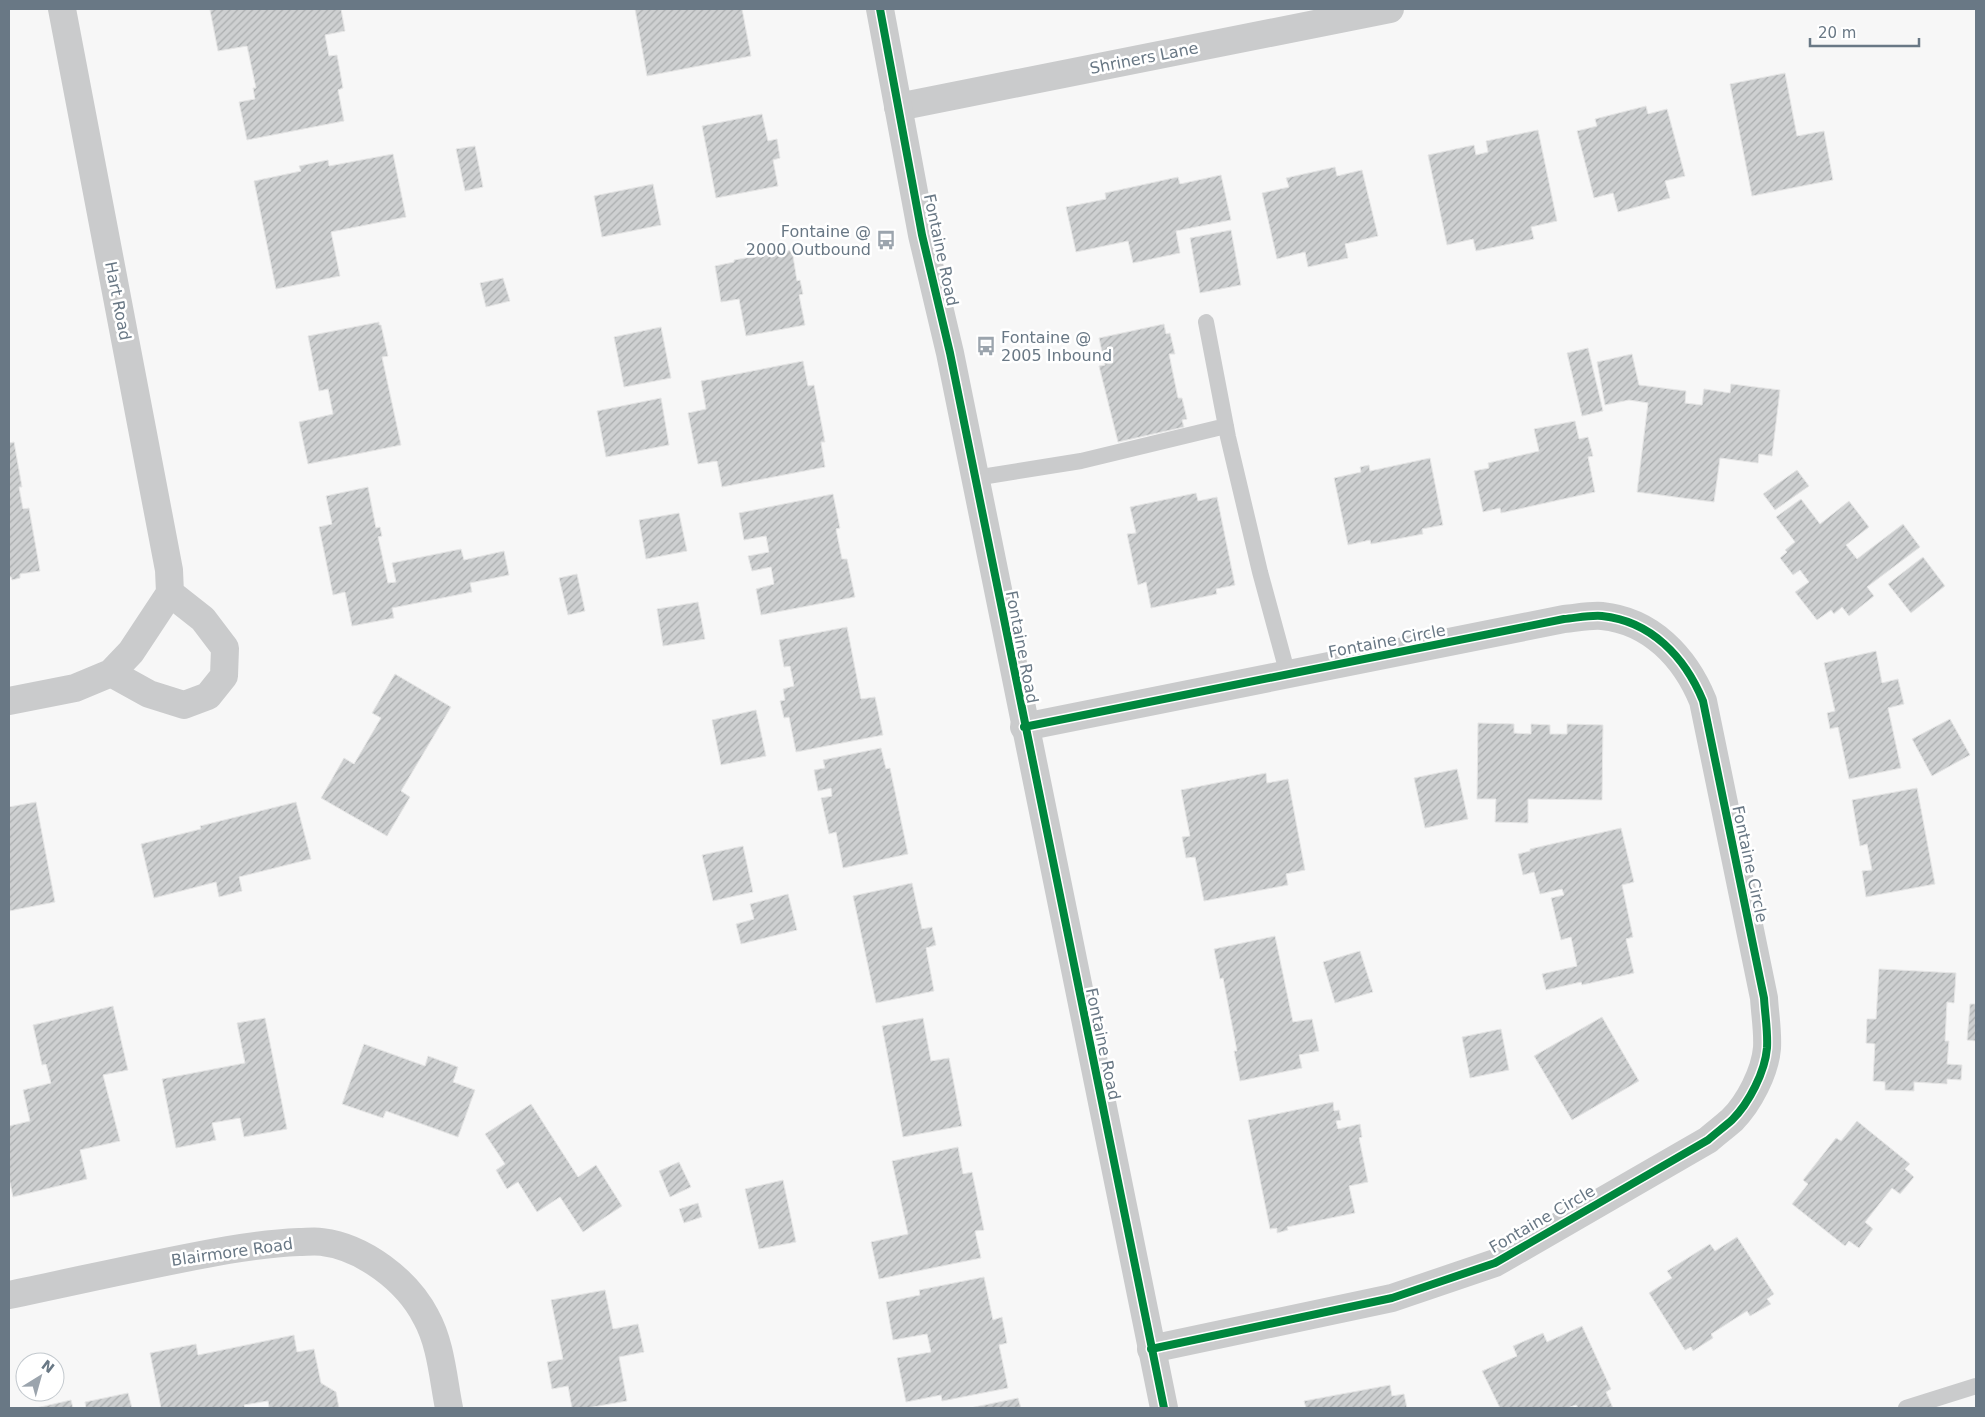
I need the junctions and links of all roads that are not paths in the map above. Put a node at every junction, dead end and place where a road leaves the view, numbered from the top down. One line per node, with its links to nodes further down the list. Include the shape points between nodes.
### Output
1 (62, 9): 8 (street, Hart Road, via 169,570)
2 (880, 9): 4 (street, Fontaine Road)
3 (1390, 9): 4 (street, Shriners Lane)
4 (898, 107): 7 (street, Fontaine Road, via 922,235)
5 (1206, 322): 6 (lane)
6 (1226, 426): 7 (lane, via 1080,461); 10 (lane)
7 (975, 478): 12 (street, Fontaine Road)
8 (170, 593): 9 (street, via 131,652); 9 (street, via 203,619 225,648 224,676 208,696 184,705 149,694)
9 (111, 672): 11 (street, via 75,688)
10 (1288, 675): 12 (street, Fontaine Circle); 14 (street, Fontaine Circle, via 1564,619 1601,616 1631,621 1653,633 1672,650 1695,682 1703,701 1764,998 1767,1050 1751,1094 1733,1118 1708,1140 1495,1263 1392,1298)
11 (9, 701)
12 (1024, 728): 14 (street, Fontaine Road)
13 (9, 1295): 16 (street, Blairmore Road, via 270,1243 322,1242 344,1247 393,1275 426,1316 436,1340)
14 (1151, 1349): 17 (street, Fontaine Road)
15 (1976, 1386): 18 (lane)
16 (449, 1408)
17 (1164, 1408)
18 (1906, 1408)

